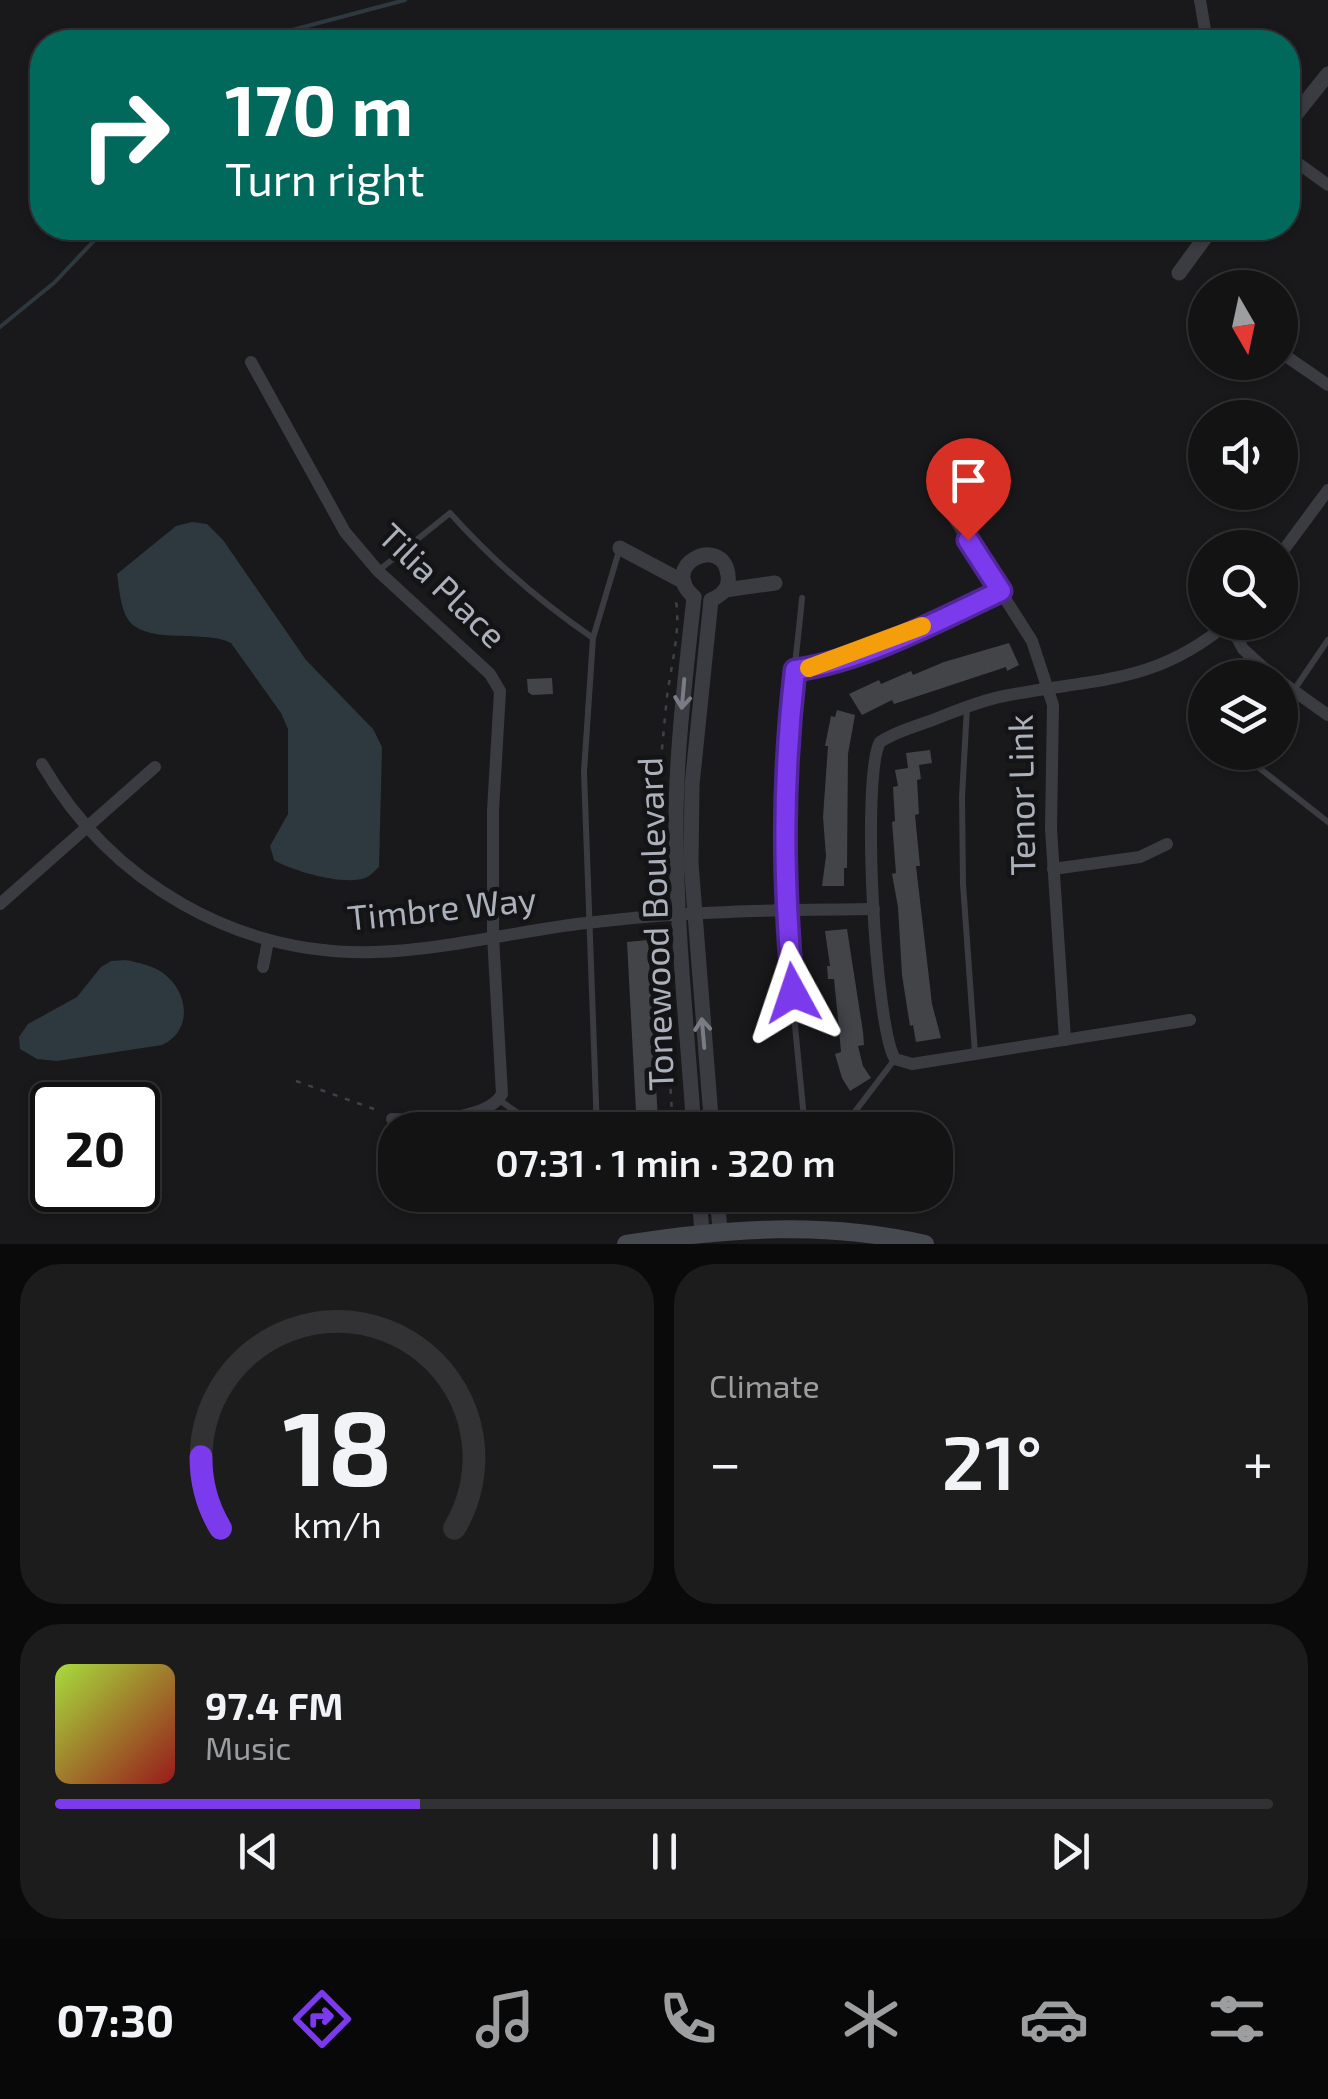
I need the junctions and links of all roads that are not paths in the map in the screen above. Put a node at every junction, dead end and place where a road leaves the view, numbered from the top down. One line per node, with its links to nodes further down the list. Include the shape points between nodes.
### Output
1 (1200, 0): 2 (street)
2 (1205, 30)
3 (1328, 74): 4 (street)
4 (1300, 109)
5 (1300, 165): 6 (street)
6 (1328, 185)
7 (1203, 240): 8 (street)
8 (1179, 273)
9 (251, 362): 19 (street, Tilia Place, via 346,532)
10 (1298, 364): 11 (street)
11 (1328, 385)
12 (1328, 490): 14 (street)
13 (952, 515): 21 (street, Tenor Link)
14 (1298, 531)
15 (620, 548): 16 (street); 24 (lane)
16 (640, 560): 17 (street); 20 (street)
17 (688, 564): 18 (street, via 707,554); 20 (street)
18 (728, 569): 22 (street, via 729,580); 22 (street, via 775,583)
19 (378, 571): 24 (lane, via 450,512 537,599); 45 (street, Tilia Place, via 490,674 500,691)
20 (684, 582): 22 (street)
21 (1001, 591): 27 (lane, via 887,642); 29 (street, Tenor Link, via 1032,641)
22 (710, 596): 43 (street, Tonewood Boulevard)
23 (802, 598): 27 (lane)
24 (592, 638): 44 (lane, via 583,810)
25 (1206, 640): 29 (street, via 1148,672)
26 (1328, 640): 28 (lane)
27 (795, 670): 42 (lane, via 785,762)
28 (1298, 684)
29 (1049, 688): 31 (street); 39 (street, Tenor Link)
30 (1298, 694): 32 (street)
31 (968, 707): 41 (street, via 887,738 876,750); 50 (lane, via 963,884)
32 (1328, 715)
33 (42, 764): 37 (street, Timbre Way)
34 (155, 767): 37 (street)
35 (1262, 770): 36 (lane)
36 (1328, 822)
37 (86, 828): 40 (street); 46 (street, Timbre Way, via 154,888)
38 (1167, 844): 39 (street, via 1140,857)
39 (1053, 869): 49 (street, Tenor Link)
40 (0, 904)
41 (874, 909): 42 (street, Timbre Way); 51 (street, via 887,1039)
42 (786, 910): 43 (street, Timbre Way); 58 (lane)
43 (686, 914): 44 (street, Timbre Way); 56 (street, Tonewood Boulevard); 57 (street, Tonewood Boulevard, one-way to 43)
44 (588, 922): 45 (street, Timbre Way); 55 (lane)
45 (492, 936): 46 (street, Timbre Way, via 364,952); 52 (street, Tilia Place)
46 (268, 941): 47 (street)
47 (264, 967)
48 (1190, 1020): 49 (street)
49 (1065, 1040): 50 (street)
50 (976, 1054): 51 (street, via 912,1064)
51 (895, 1059): 59 (lane)
52 (500, 1100): 53 (street); 54 (lane)
53 (482, 1112)
54 (518, 1112)
55 (596, 1112)
56 (693, 1112)
57 (710, 1112)
58 (803, 1112)
59 (855, 1112)
60 (704, 1212): 62 (street)
61 (715, 1212): 62 (street)
62 (711, 1238): 63 (main road); 64 (main road, via 822,1231)
63 (626, 1244)
64 (925, 1244)

